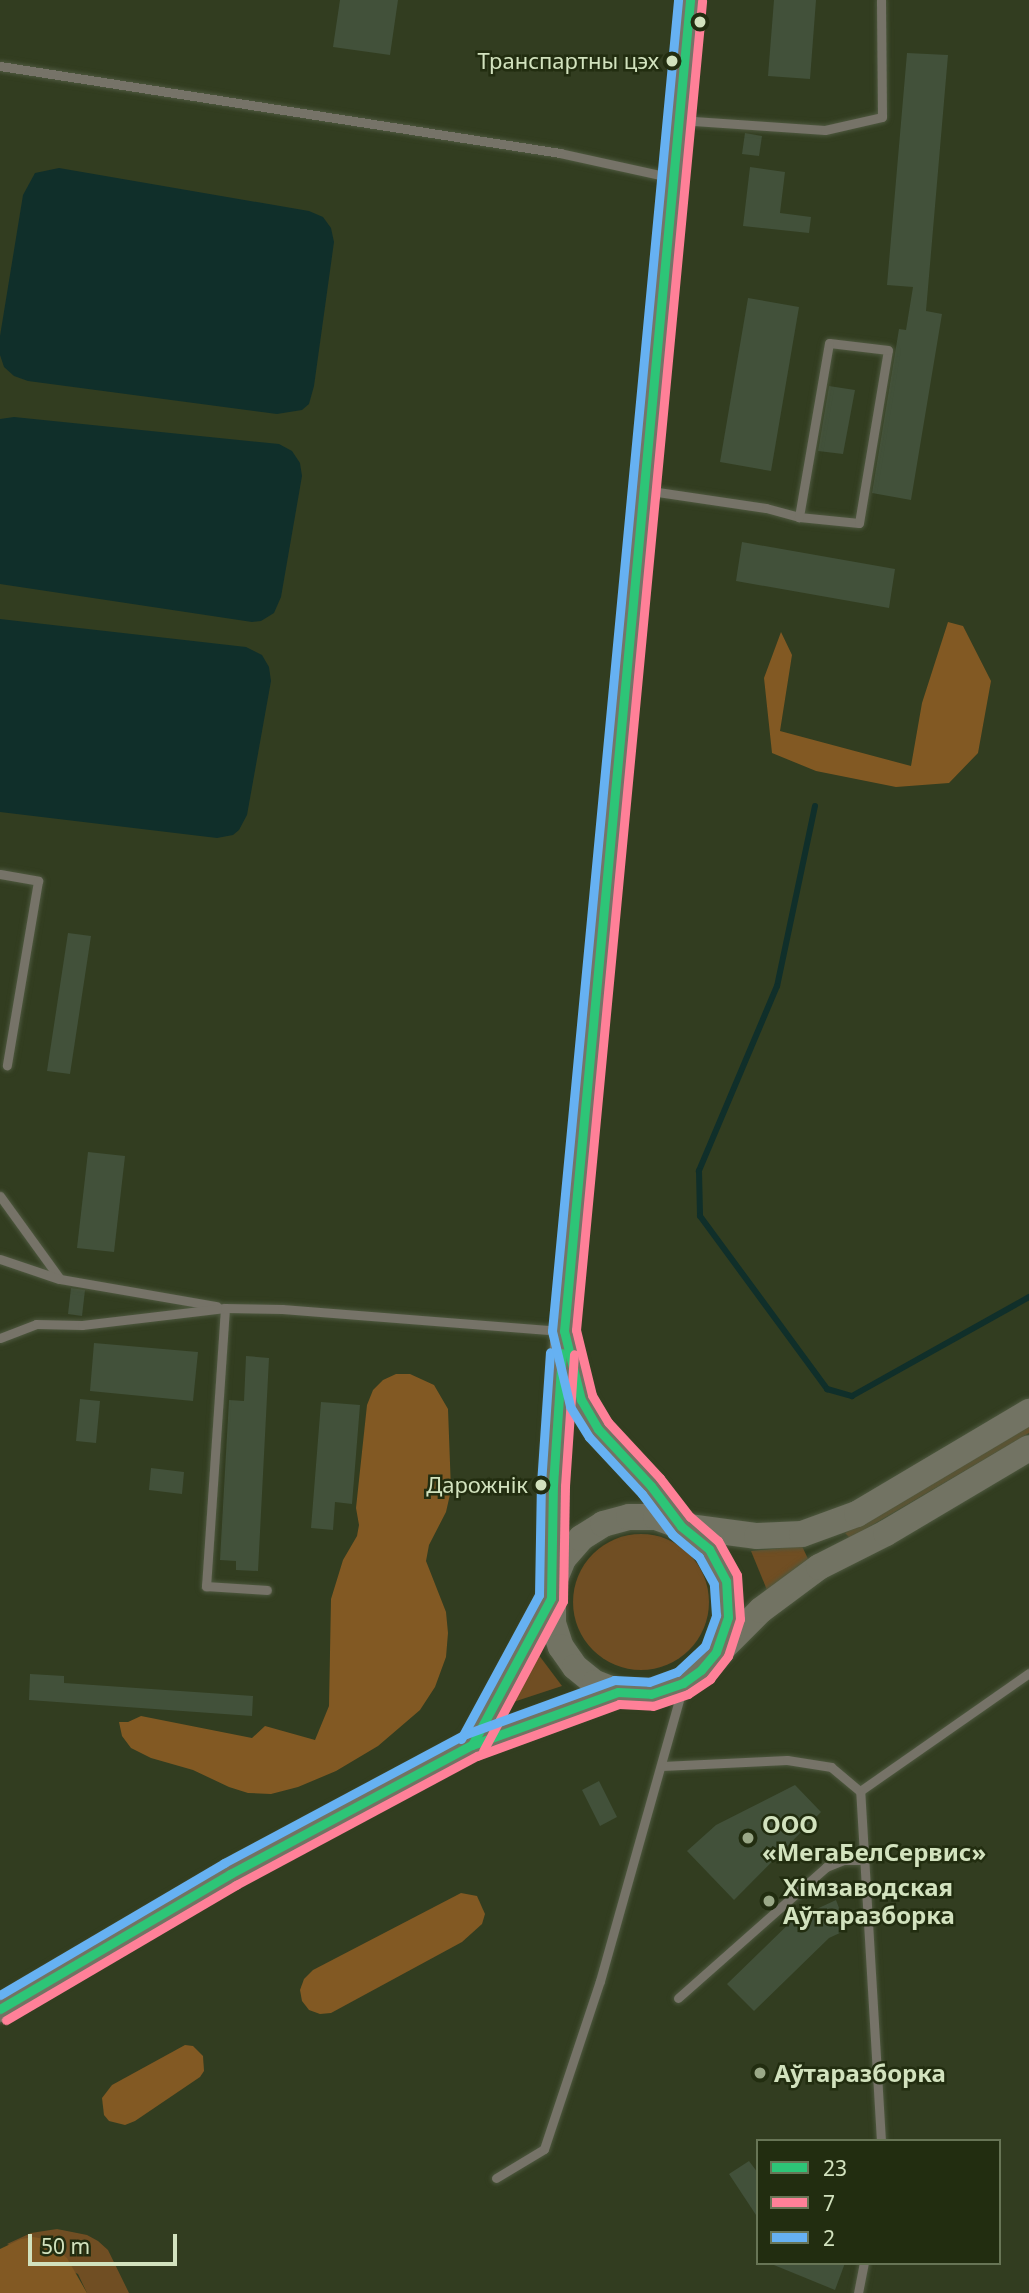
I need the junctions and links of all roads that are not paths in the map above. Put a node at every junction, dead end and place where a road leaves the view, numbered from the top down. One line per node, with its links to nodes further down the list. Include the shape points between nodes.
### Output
1 (690, 0): 4 (street)
2 (881, 0): 4 (lane, via 882,117 825,130)
3 (0, 66): 5 (lane, via 560,153)
4 (679, 120): 5 (street)
5 (674, 178): 6 (street)
6 (645, 490): 7 (lane); 14 (street)
7 (799, 517): 7 (lane, via 859,523 888,350 829,343)
8 (0, 874): 9 (lane, via 38,881)
9 (7, 1065)
10 (0, 1196): 12 (lane)
11 (0, 1259): 12 (lane)
12 (61, 1279): 13 (lane)
13 (225, 1308): 14 (lane); 15 (lane, via 82,1325 36,1324); 19 (lane, via 206,1586)
14 (564, 1331): 18 (main road, via 581,1400 598,1429); 20 (main road, via 553,1485)
15 (0, 1338)
16 (1029, 1412): 18 (main road, via 857,1514 802,1534 757,1536)
17 (1029, 1448): 21 (main road, via 819,1567 761,1609)
18 (681, 1526): 20 (main road, via 656,1517 629,1517 603,1524 581,1538 563,1559); 21 (main road, via 709,1549 726,1581 728,1618)
19 (267, 1590)
20 (552, 1591): 24 (main road, via 552,1623 568,1657 595,1682); 25 (main road)
21 (716, 1652): 23 (main road)
22 (1029, 1673): 27 (lane)
23 (683, 1684): 24 (main road, via 651,1694); 26 (lane)
24 (618, 1692): 25 (main road)
25 (472, 1745): 30 (main road, via 230,1874)
26 (662, 1766): 27 (lane, via 787,1760 831,1768); 32 (lane, via 600,1981 544,2148)
27 (860, 1791): 28 (lane)
28 (864, 1860): 29 (lane, via 843,1860 826,1867); 31 (lane)
29 (678, 1998)
30 (0, 2009)
31 (881, 2139)
32 (496, 2178)
33 (864, 2265): 34 (lane)
34 (858, 2293)

